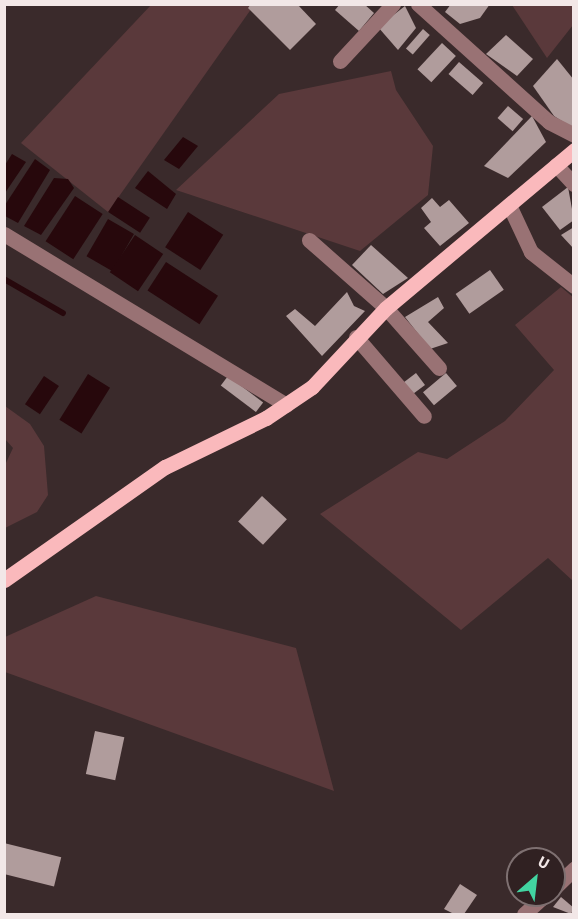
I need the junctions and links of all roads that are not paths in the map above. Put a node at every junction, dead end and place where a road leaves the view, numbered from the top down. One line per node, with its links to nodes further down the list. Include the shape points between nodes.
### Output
1 (393, 4): 3 (street)
2 (418, 4): 4 (street, via 549,122)
3 (340, 61)
4 (573, 135)
5 (573, 150): 6 (main road)
6 (556, 165): 7 (street); 8 (main road)
7 (573, 184)
8 (509, 205): 11 (street, via 531,252); 12 (main road)
9 (4, 234): 15 (street)
10 (309, 240): 12 (street)
11 (573, 286)
12 (386, 308): 13 (main road); 14 (street)
13 (356, 337): 15 (main road, via 312,387); 16 (street)
14 (439, 368)
15 (286, 405): 17 (main road, via 165,466)
16 (424, 416)
17 (4, 580)

